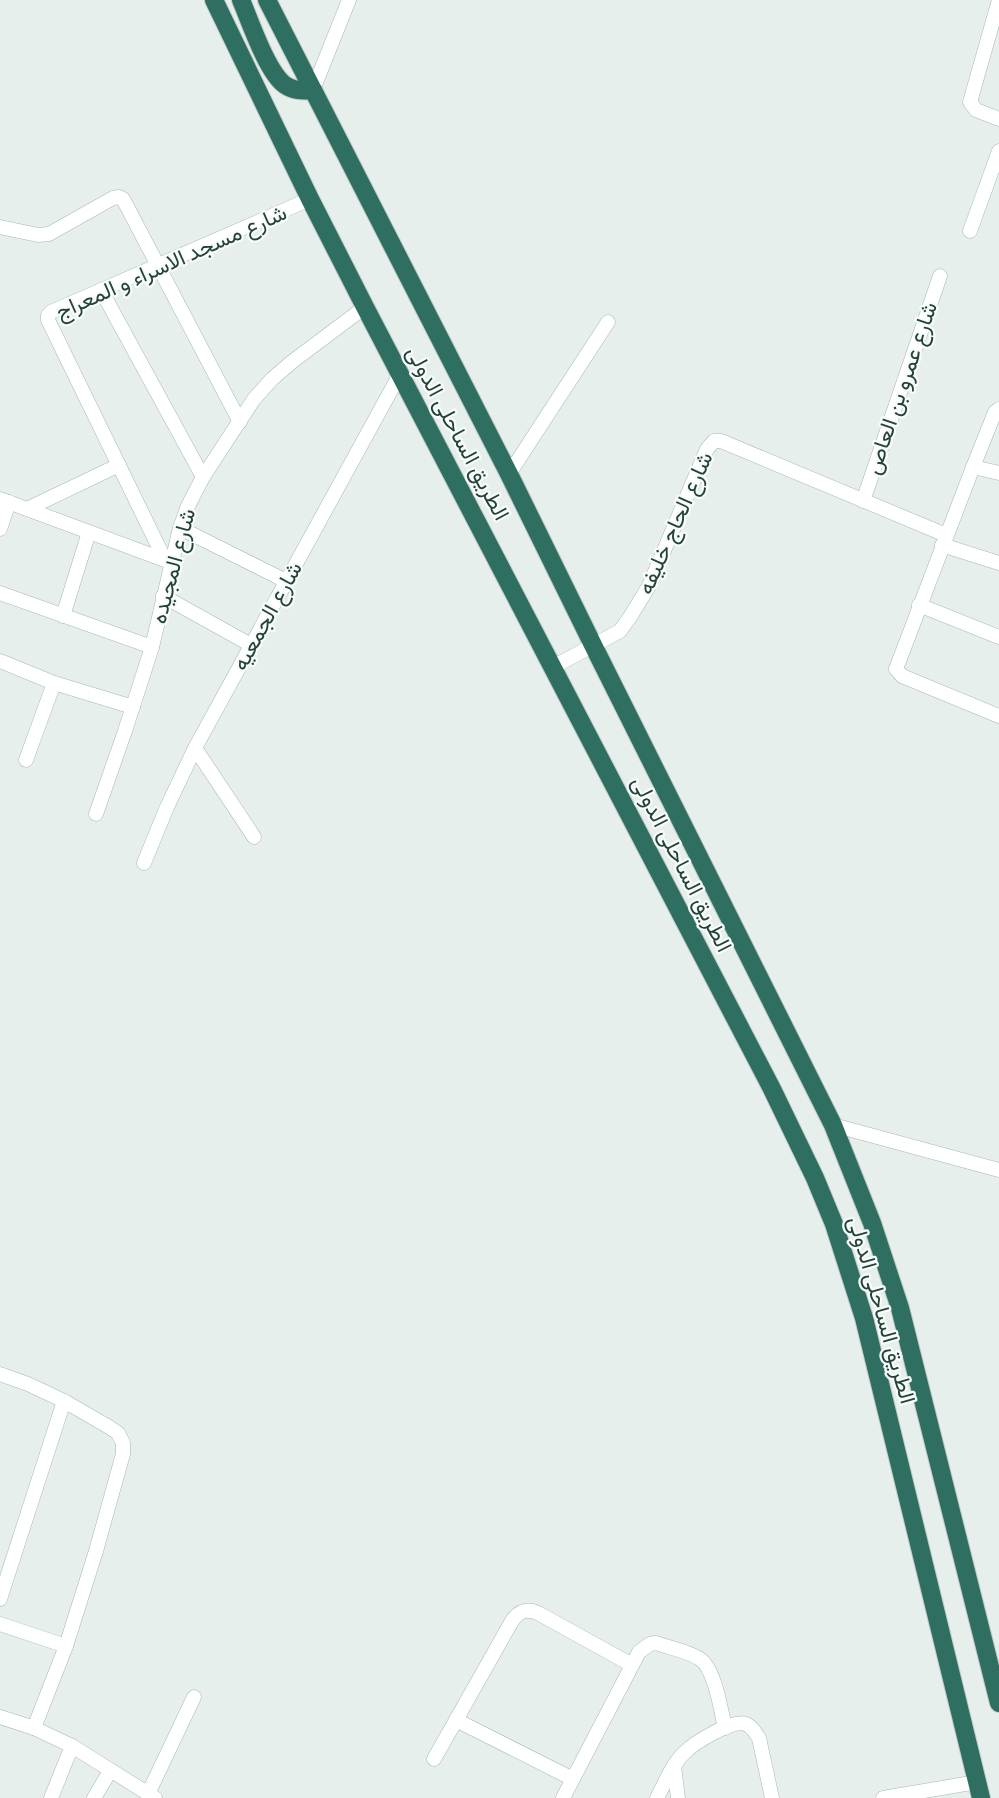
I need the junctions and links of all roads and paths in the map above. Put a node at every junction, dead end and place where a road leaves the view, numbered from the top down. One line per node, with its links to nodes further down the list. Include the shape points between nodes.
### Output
1 (214, 0): 9 (highway, الطريق الساحلى الدولى)
2 (240, 0): 6 (highway, via 277,76 292,89)
3 (267, 0): 6 (highway, الطريق الساحلى الدولى)
4 (349, 0): 6 (street)
5 (999, 0): 7 (street, via 970,102 976,110)
6 (313, 90): 23 (highway, الطريق الساحلى الدولى)
7 (999, 119)
8 (999, 151): 11 (street)
9 (310, 199): 12 (street, شارع مسجد الاسراء و المعراج); 15 (highway, الطريق الساحلى الدولى)
10 (0, 227): 12 (street, via 49,234 119,197)
11 (970, 231)
12 (158, 265): 14 (street, شارع مسجد الاسراء و المعراج); 19 (street)
13 (940, 276): 26 (street, شارع عمرو بن العاص)
14 (101, 290): 20 (street, شارع مسجد الاسراء و المعراج, via 51,312 48,317); 24 (street)
15 (365, 307): 17 (highway, الطريق الساحلى الدولى); 19 (street, شارع المجيده, via 272,379)
16 (608, 322): 23 (street)
17 (400, 374): 34 (street, شارع الجمعيه); 44 (highway, الطريق الساحلى الدولى)
18 (999, 409): 21 (street)
19 (240, 423): 24 (street, شارع المجيده)
20 (118, 465): 27 (street); 32 (street, شارع مسجد الاسراء و المعراج)
21 (973, 467): 22 (street); 31 (street)
22 (999, 473)
23 (509, 474): 41 (highway, الطريق الساحلى الدولى)
24 (203, 477): 28 (street, شارع المجيده)
25 (4, 501): 27 (street); 29 (street)
26 (863, 501): 31 (street, شارع الحاج خليفه); 41 (street, شارع الحاج خليفه, via 721,441 711,442 639,604 620,631)
27 (27, 509): 30 (street)
28 (180, 528): 32 (street, شارع المجيده); 34 (street)
29 (0, 529)
30 (89, 532): 32 (street); 38 (street)
31 (944, 540): 33 (street, شارع الحاج خليفه); 37 (street)
32 (168, 561): 36 (street, شارع المجيده)
33 (999, 563)
34 (286, 581): 40 (street, شارع الجمعيه)
35 (0, 593): 38 (street)
36 (163, 596): 40 (street); 42 (street, شارع المجيده)
37 (919, 605): 39 (street); 47 (street, via 897,671)
38 (63, 616): 42 (street)
39 (999, 637)
40 (251, 645): 48 (street, شارع الجمعيه)
41 (594, 646): 44 (street, شارع الحاج خليفه); 53 (highway, الطريق الساحلى الدولى)
42 (152, 647): 46 (street, شارع المجيده)
43 (0, 661): 45 (street)
44 (553, 667): 72 (highway, الطريق الساحلى الدولى, via 795,1133 834,1224 864,1318)
45 (54, 683): 46 (street); 49 (street)
46 (133, 707): 50 (street, شارع المجيده)
47 (999, 716)
48 (195, 748): 51 (street); 52 (street, شارع الجمعيه)
49 (26, 760)
50 (96, 814)
51 (254, 837)
52 (144, 863)
53 (833, 1125): 54 (street); 62 (highway, الطريق الساحلى الدولى, via 900,1308)
54 (999, 1170)
55 (0, 1374): 56 (street)
56 (64, 1401): 57 (street); 59 (street, via 118,1433 123,1443 96,1551)
57 (0, 1599)
58 (0, 1624): 59 (street)
59 (66, 1646): 65 (street)
60 (632, 1665): 64 (street, via 538,1613 523,1611 516,1614); 66 (street, via 644,1647 656,1643 699,1658 711,1673); 71 (street)
61 (194, 1697): 73 (street)
62 (999, 1703)
63 (0, 1717): 65 (street)
64 (456, 1720): 68 (street); 71 (street)
65 (34, 1728): 67 (street)
66 (725, 1728): 69 (street, via 696,1743); 79 (street, via 736,1723 754,1730)
67 (72, 1746): 70 (street); 74 (street)
68 (434, 1758)
69 (674, 1766): 77 (street); 78 (street)
70 (110, 1771): 73 (street); 75 (street)
71 (573, 1779): 76 (street)
72 (979, 1790): 80 (street)
73 (152, 1796)
74 (51, 1798)
75 (94, 1798)
76 (563, 1798)
77 (657, 1798)
78 (678, 1798)
79 (772, 1798)
80 (883, 1798)

